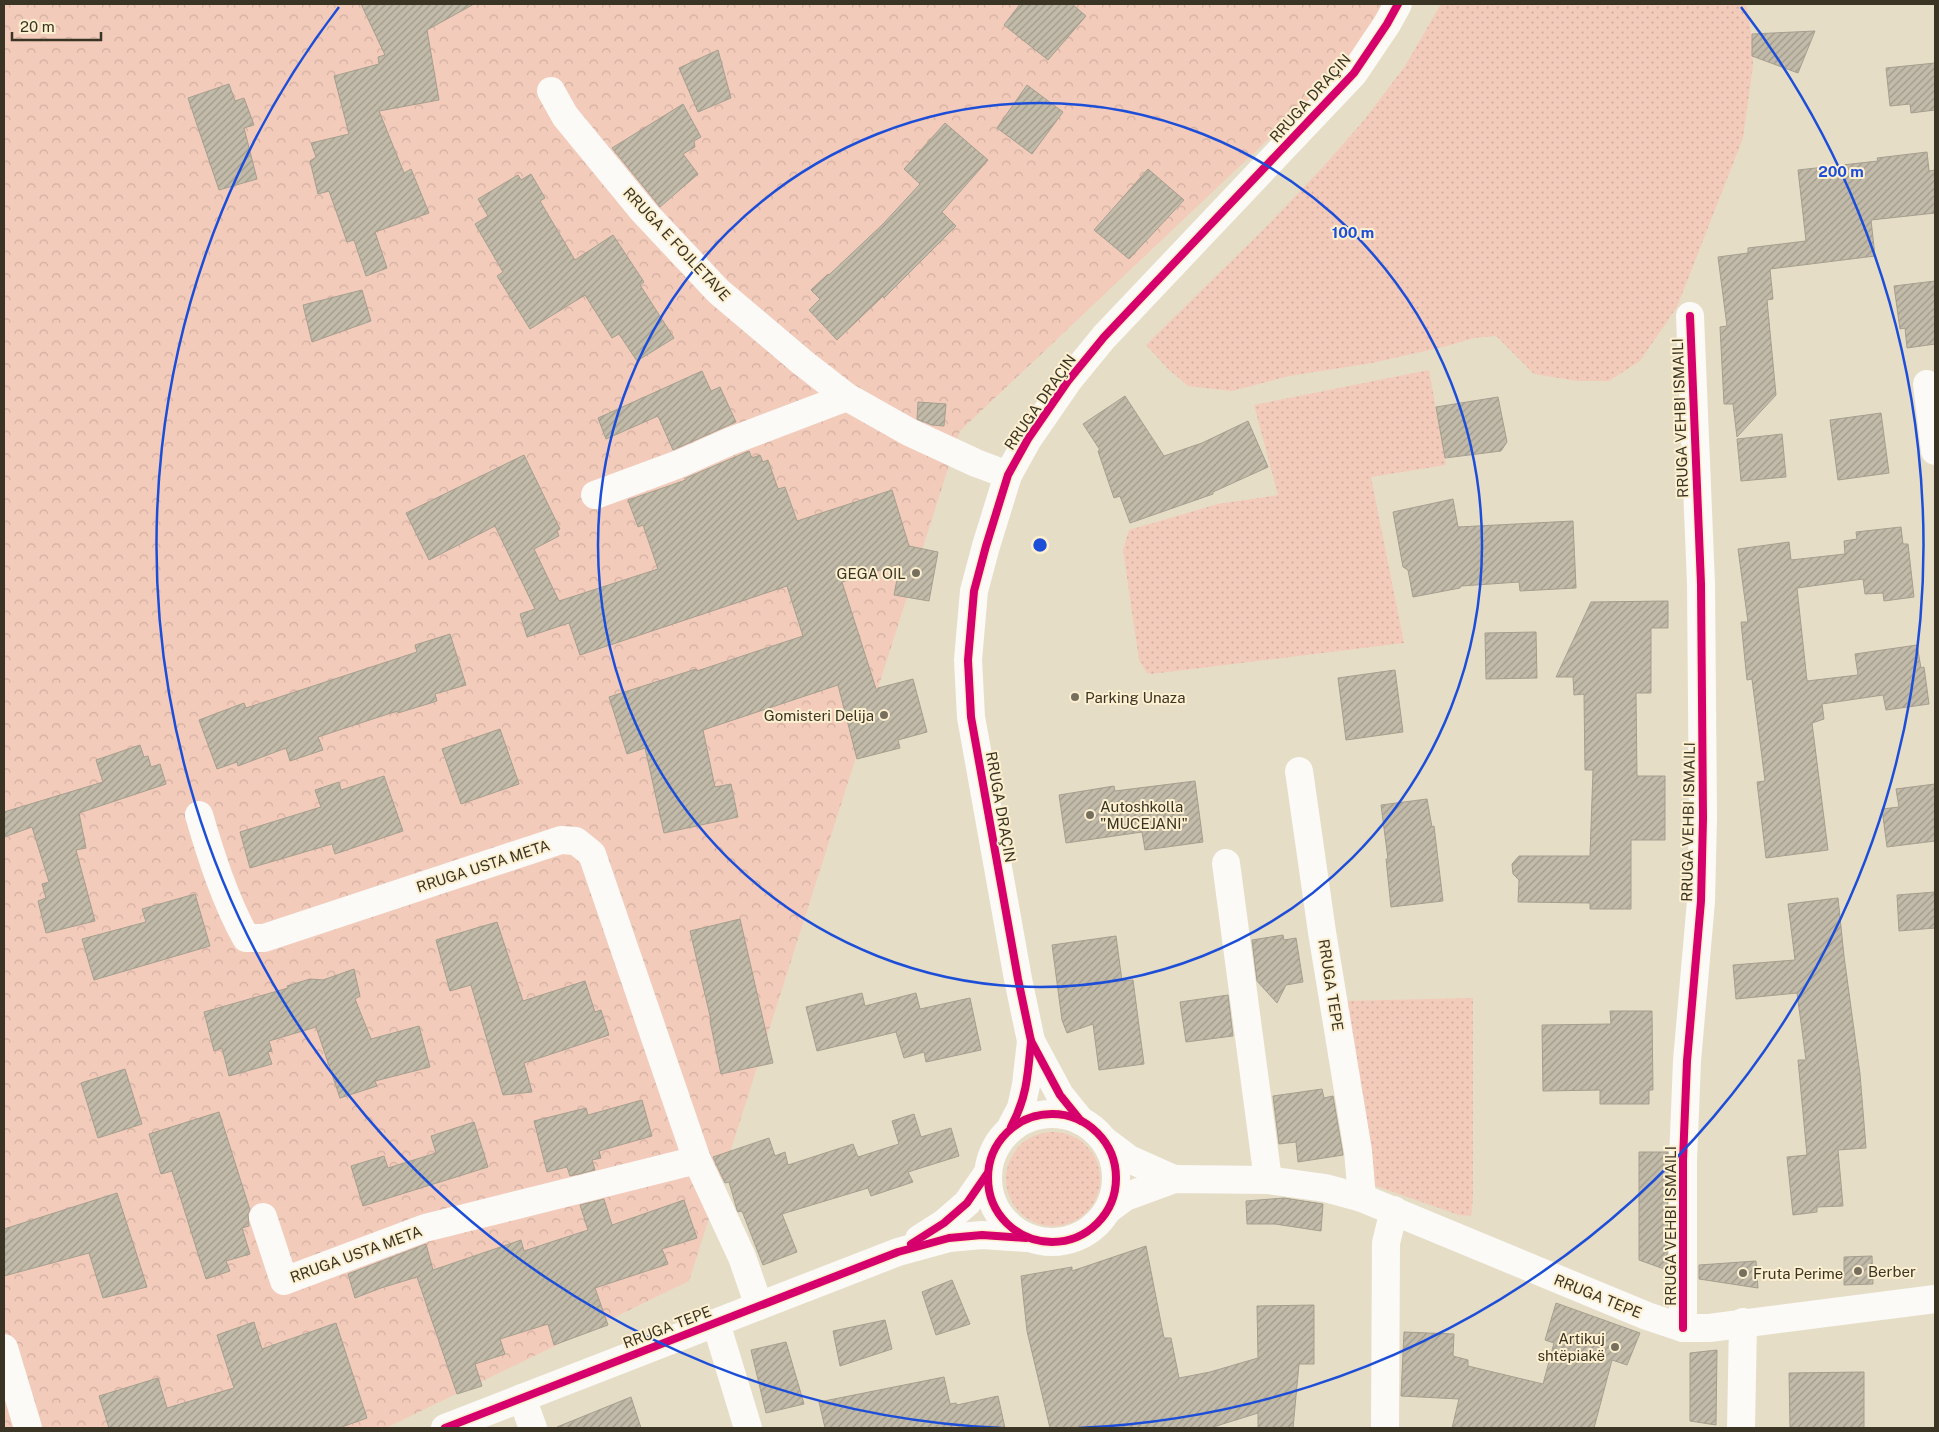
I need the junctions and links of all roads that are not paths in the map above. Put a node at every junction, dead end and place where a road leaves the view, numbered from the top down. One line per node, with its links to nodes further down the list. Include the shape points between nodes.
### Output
1 (1398, 4): 7 (street, RRUGA DRAÇIN, via 1354,73 1104,337 1068,381)
2 (551, 91): 5 (street, RRUGA E FOJLETAVE, via 565,116 637,204 718,291)
3 (1690, 316): 30 (street, RRUGA VEHBI ISMAILI, via 1701,584 1703,818 1702,900 1687,1061 1683,1160)
4 (1927, 384): 6 (street)
5 (847, 397): 7 (street, RRUGA E FOJLETAVE, via 909,432 976,464); 8 (street)
6 (1935, 451)
7 (1008, 475): 12 (street, RRUGA DRAÇIN, via 974,591 969,670 971,717)
8 (595, 495)
9 (1299, 771): 20 (street, RRUGA TEPE, via 1358,1151)
10 (199, 815): 16 (street, RRUGA USTA META, via 246,938 264,938 561,840 576,841 592,854)
11 (1226, 864): 19 (street)
12 (1031, 1041): 13 (street, RRUGA DRAÇIN, via 1060,1095); 14 (street, RRUGA DRAÇIN, via 1021,1108)
13 (1081, 1121): 14 (street, RRUGA TEPE, via 1064,1114 1045,1114 1026,1119); 15 (street, RRUGA TEPE)
14 (1010, 1129): 17 (street, RRUGA TEPE, via 990,1157)
15 (1105, 1141): 18 (street, RRUGA TEPE, via 1129,1159); 21 (street, RRUGA TEPE, via 1114,1162 1116,1178)
16 (697, 1160): 23 (street, RRUGA USTA META, via 425,1228 284,1281); 27 (street, RRUGA USTA META, via 742,1257)
17 (987, 1174): 24 (street, RRUGA TEPE, via 989,1194 996,1213 1009,1228); 25 (street, RRUGA TEPE, via 966,1203 944,1223)
18 (1174, 1180): 19 (street, RRUGA TEPE); 21 (street, RRUGA TEPE, via 1124,1197)
19 (1268, 1180): 20 (street, RRUGA TEPE, via 1325,1188)
20 (1362, 1198): 22 (street, RRUGA TEPE)
21 (1109, 1209): 24 (street, RRUGA TEPE, via 1094,1228 1073,1240 1049,1243)
22 (1394, 1210): 30 (street, RRUGA TEPE, via 1590,1293); 37 (street, via 1386,1243)
23 (263, 1217)
24 (1026, 1238): 25 (street, RRUGA TEPE, via 957,1237)
25 (898, 1252): 27 (street, RRUGA TEPE)
26 (1935, 1299): 28 (street, RRUGA TEPE)
27 (759, 1306): 29 (street, RRUGA TEPE)
28 (1743, 1322): 30 (street, RRUGA TEPE, via 1709,1328); 38 (street)
29 (716, 1323): 32 (street, RRUGA TEPE); 36 (street)
30 (1683, 1328)
31 (4, 1348): 33 (street)
32 (522, 1398): 34 (street, RRUGA TEPE); 35 (street)
33 (28, 1428)
34 (445, 1428)
35 (533, 1428)
36 (748, 1428)
37 (1384, 1428)
38 (1741, 1428)

